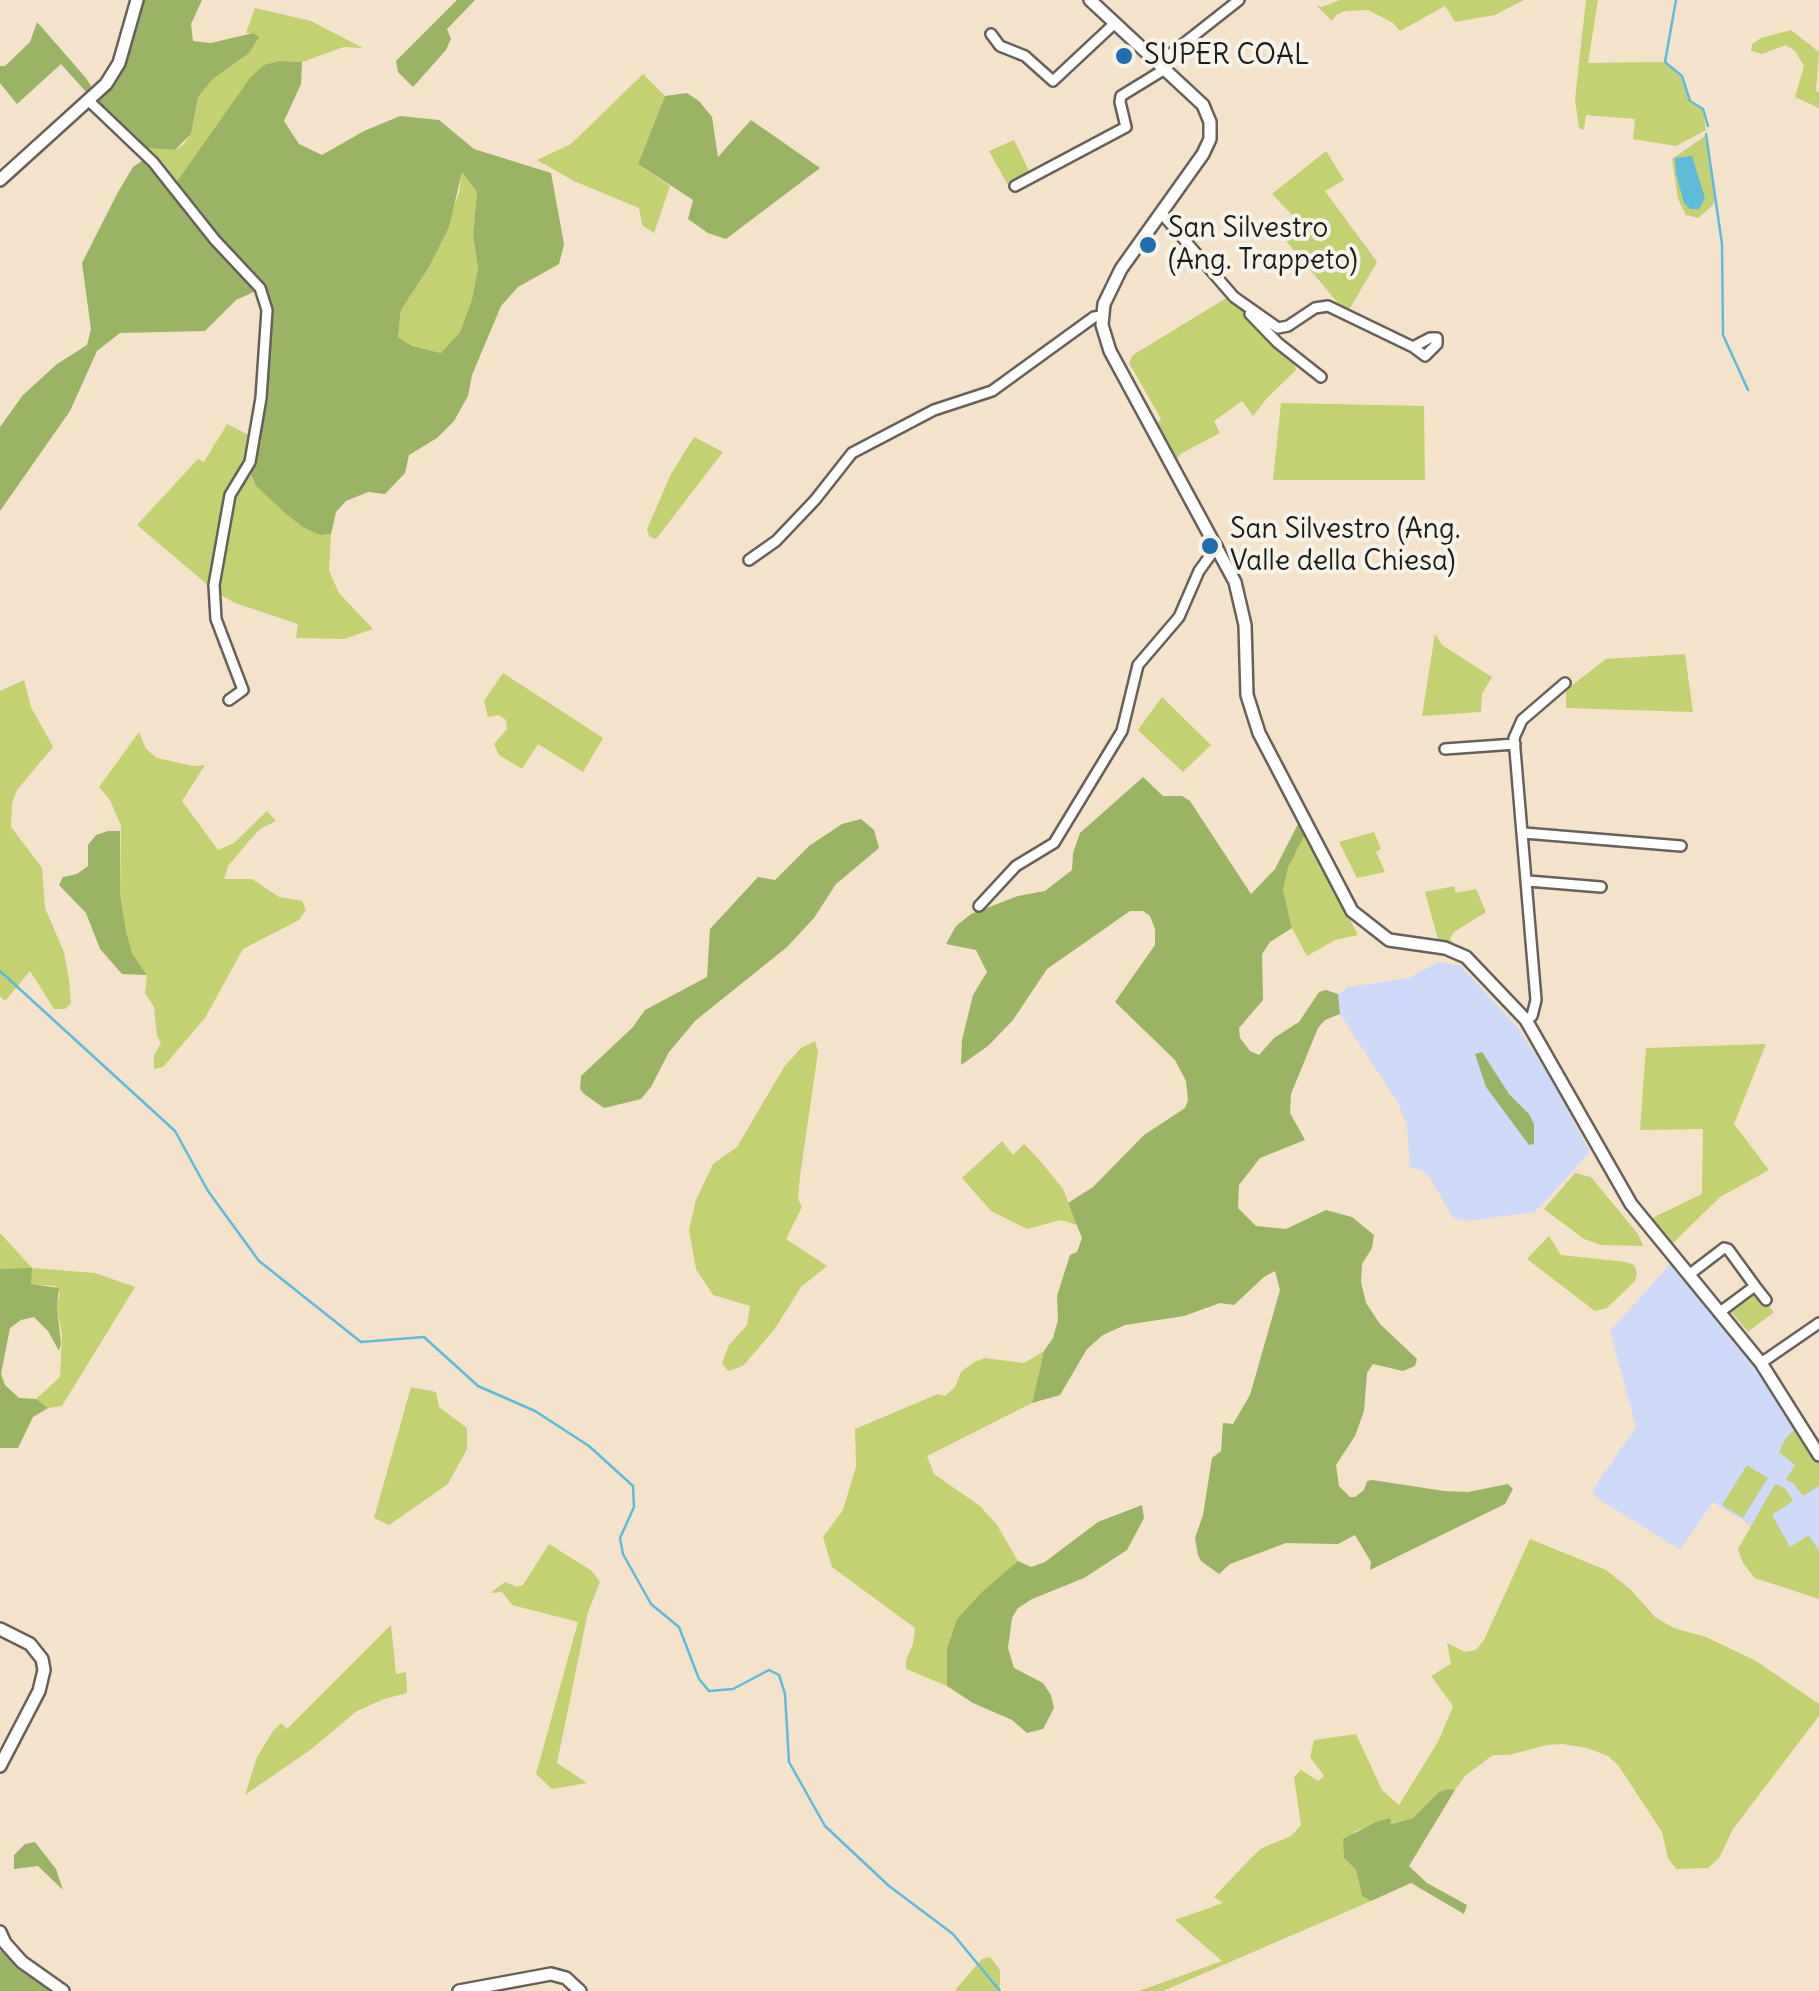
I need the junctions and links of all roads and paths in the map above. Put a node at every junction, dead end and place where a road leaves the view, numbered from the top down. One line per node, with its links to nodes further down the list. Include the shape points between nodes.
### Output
1 (138, 0): 7 (street, via 119,63)
2 (1090, 0): 4 (street)
3 (1238, 0): 6 (street)
4 (1116, 23): 5 (street, via 1053,81); 6 (street)
5 (992, 34)
6 (1162, 66): 9 (street, via 1122,96 1126,127); 10 (street, via 1203,105 1211,126 1203,154)
7 (88, 101): 8 (street); 18 (street, via 154,162 260,288 267,310 250,462 230,495 214,585 216,619 242,690)
8 (0, 180)
9 (1015, 186)
10 (1162, 214): 11 (street); 12 (street, via 1121,270)
11 (1234, 297): 13 (street, via 1278,328 1328,306); 14 (street)
12 (1102, 316): 15 (street, via 1110,351); 16 (street, via 992,391 934,410 852,453 806,510)
13 (1414, 347)
14 (1321, 377)
15 (1217, 546): 25 (street, via 1179,617 1138,665 1122,731 1054,844 1016,866); 26 (street, via 1240,596 1246,683 1259,733 1352,910 1388,940 1460,954)
16 (749, 560)
17 (1565, 683): 19 (street, via 1522,720)
18 (229, 700)
19 (1515, 744): 20 (street); 21 (street)
20 (1445, 750)
21 (1524, 834): 22 (street); 23 (street)
22 (1681, 846)
23 (1528, 881): 24 (street); 26 (street, via 1536,1000)
24 (1601, 886)
25 (979, 906)
26 (1526, 1020): 27 (street, via 1631,1204)
27 (1690, 1274): 28 (street, via 1724,1248); 30 (street)
28 (1755, 1286): 29 (street); 30 (street)
29 (1766, 1300)
30 (1720, 1312): 32 (street)
31 (1819, 1323): 32 (street)
32 (1761, 1363): 33 (street)
33 (1819, 1455)
34 (0, 1629): 35 (street, via 30,1644 44,1670)
35 (0, 1766)
36 (0, 1932): 37 (street, via 22,1962)
37 (63, 1991)
38 (458, 1991): 39 (street, via 551,1974)
39 (580, 1991)

